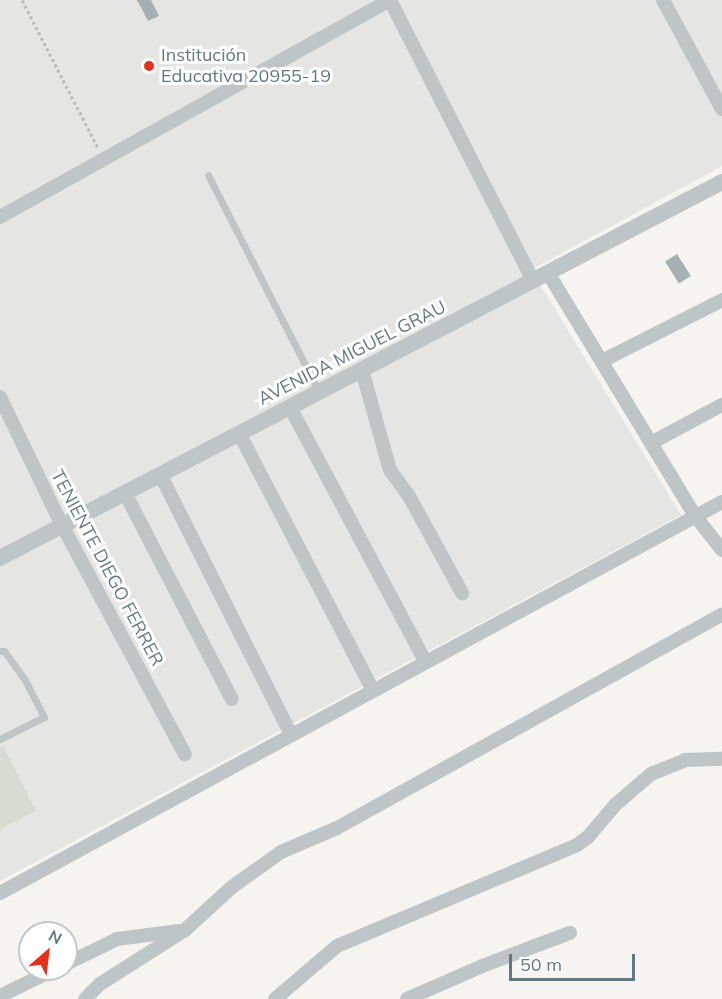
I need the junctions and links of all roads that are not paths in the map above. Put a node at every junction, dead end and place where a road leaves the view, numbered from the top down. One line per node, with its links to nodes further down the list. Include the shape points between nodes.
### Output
1 (390, 0): 6 (street); 8 (street)
2 (663, 0): 3 (street)
3 (722, 109)
4 (208, 175): 12 (lane)
5 (722, 182): 7 (street, AVENIDA MIGUEL GRAU)
6 (0, 217)
7 (548, 273): 8 (street, AVENIDA MIGUEL GRAU); 10 (street)
8 (533, 281): 11 (street, AVENIDA MIGUEL GRAU)
9 (722, 300): 10 (street)
10 (602, 361): 17 (street)
11 (362, 370): 12 (street, AVENIDA MIGUEL GRAU); 25 (street, via 390,470 409,496)
12 (319, 392): 15 (street, AVENIDA MIGUEL GRAU)
13 (0, 397): 22 (street, TENIENTE DIEGO FERRER)
14 (722, 405): 17 (street)
15 (290, 407): 16 (street, AVENIDA MIGUEL GRAU); 28 (street)
16 (239, 434): 18 (street, AVENIDA MIGUEL GRAU); 29 (street)
17 (651, 443): 21 (street)
18 (160, 474): 19 (street, AVENIDA MIGUEL GRAU); 31 (street)
19 (125, 493): 22 (street, AVENIDA MIGUEL GRAU); 30 (street)
20 (722, 502): 21 (street)
21 (696, 516): 23 (street); 28 (street)
22 (62, 525): 24 (street, AVENIDA MIGUEL GRAU); 33 (street, TENIENTE DIEGO FERRER)
23 (722, 550)
24 (0, 558)
25 (462, 593)
26 (722, 615): 36 (street, via 337,828 281,852 232,887)
27 (0, 651): 32 (lane, via 4,651 25,680 44,717)
28 (425, 661): 29 (street)
29 (372, 689): 31 (street)
30 (232, 699)
31 (291, 735): 35 (street)
32 (0, 739)
33 (185, 754)
34 (722, 759): 42 (street, via 686,760 651,774 577,845 337,946)
35 (0, 892)
36 (184, 930): 38 (street, via 117,939); 41 (street, via 100,984)
37 (570, 933): 43 (street)
38 (78, 958)
39 (31, 981): 40 (street)
40 (0, 996)
41 (85, 999)
42 (275, 999)
43 (407, 999)

